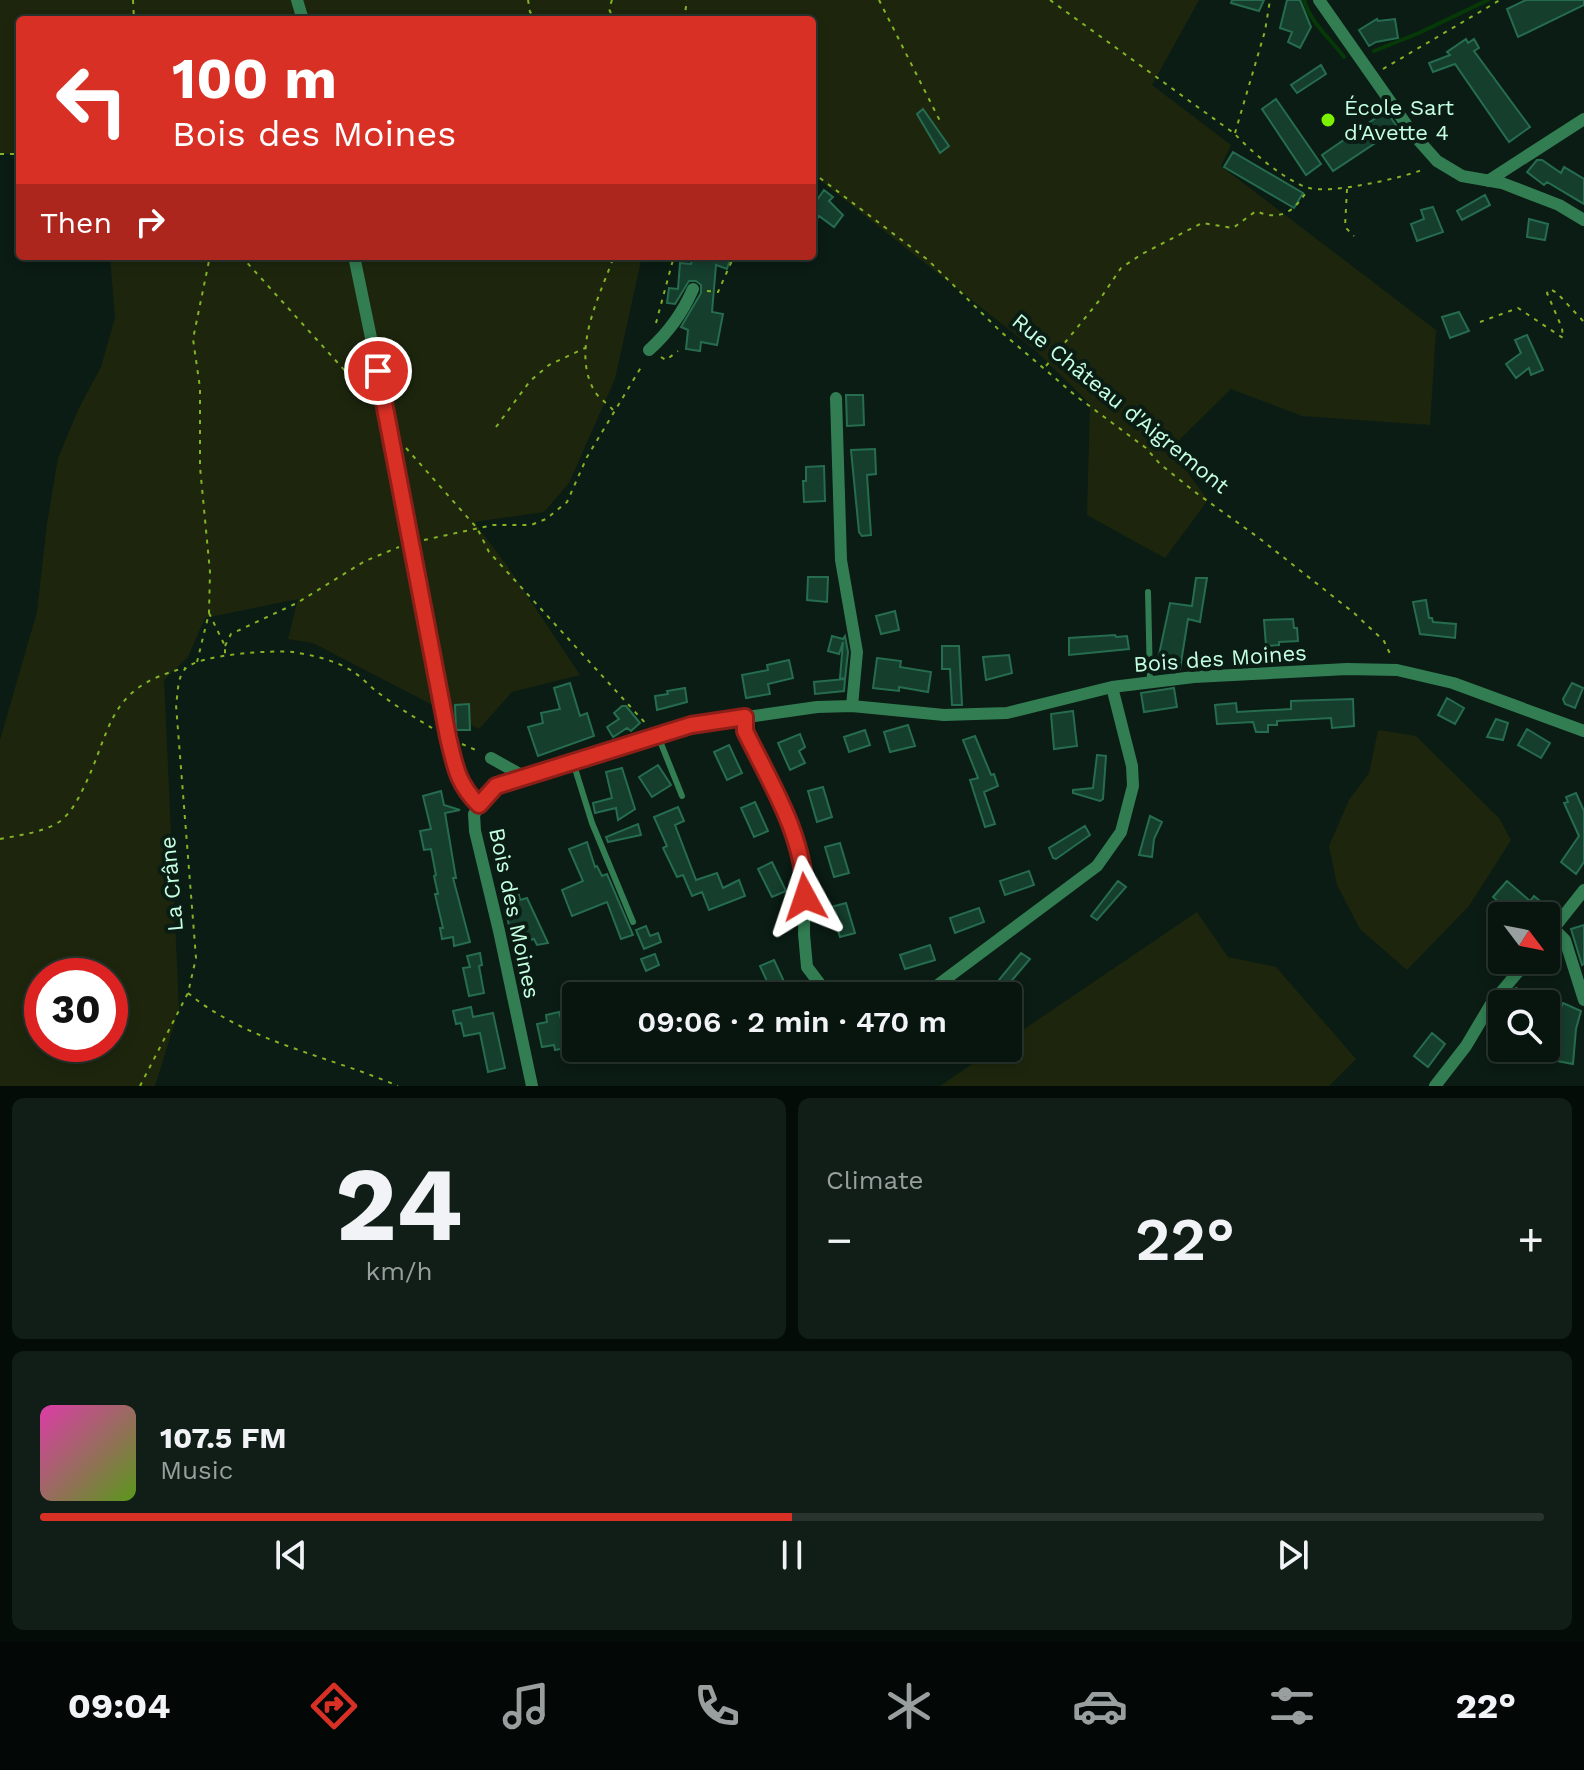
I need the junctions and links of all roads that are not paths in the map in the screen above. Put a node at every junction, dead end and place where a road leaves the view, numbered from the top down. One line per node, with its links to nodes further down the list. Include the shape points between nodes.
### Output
1 (1319, 0): 3 (street, via 1437,161 1462,176)
2 (1584, 119): 3 (street)
3 (1488, 181): 4 (street, via 1559,205)
4 (1584, 220)
5 (355, 260): 20 (street, via 448,737 459,781)
6 (693, 289): 7 (street, via 685,307)
7 (649, 350)
8 (836, 398): 12 (street, via 841,560 857,652)
9 (1148, 592): 10 (lane)
10 (1150, 681): 11 (street, Bois des Moines); 14 (street, Bois des Moines, via 1397,670 1453,683)
11 (1112, 687): 12 (street, Bois des Moines, via 980,715); 27 (street, via 1132,766 1133,786 1121,832 1097,866)
12 (852, 706): 13 (street, Bois des Moines)
13 (745, 717): 15 (street, Bois des Moines); 26 (street, via 745,731 797,838 805,870 807,967)
14 (1584, 731)
15 (657, 735): 17 (street, Bois des Moines); 19 (lane)
16 (491, 758): 18 (street)
17 (573, 762): 18 (street, Bois des Moines); 23 (lane)
18 (525, 777): 20 (street, Bois des Moines, via 496,786)
19 (682, 796)
20 (479, 805): 29 (street, Bois des Moines, via 475,831)
21 (1584, 890): 22 (street)
22 (1560, 921)
23 (633, 922)
24 (1560, 938): 28 (street)
25 (1516, 974): 30 (street)
26 (818, 982)
27 (942, 982)
28 (1584, 1000)
29 (532, 1086)
30 (1435, 1086)

